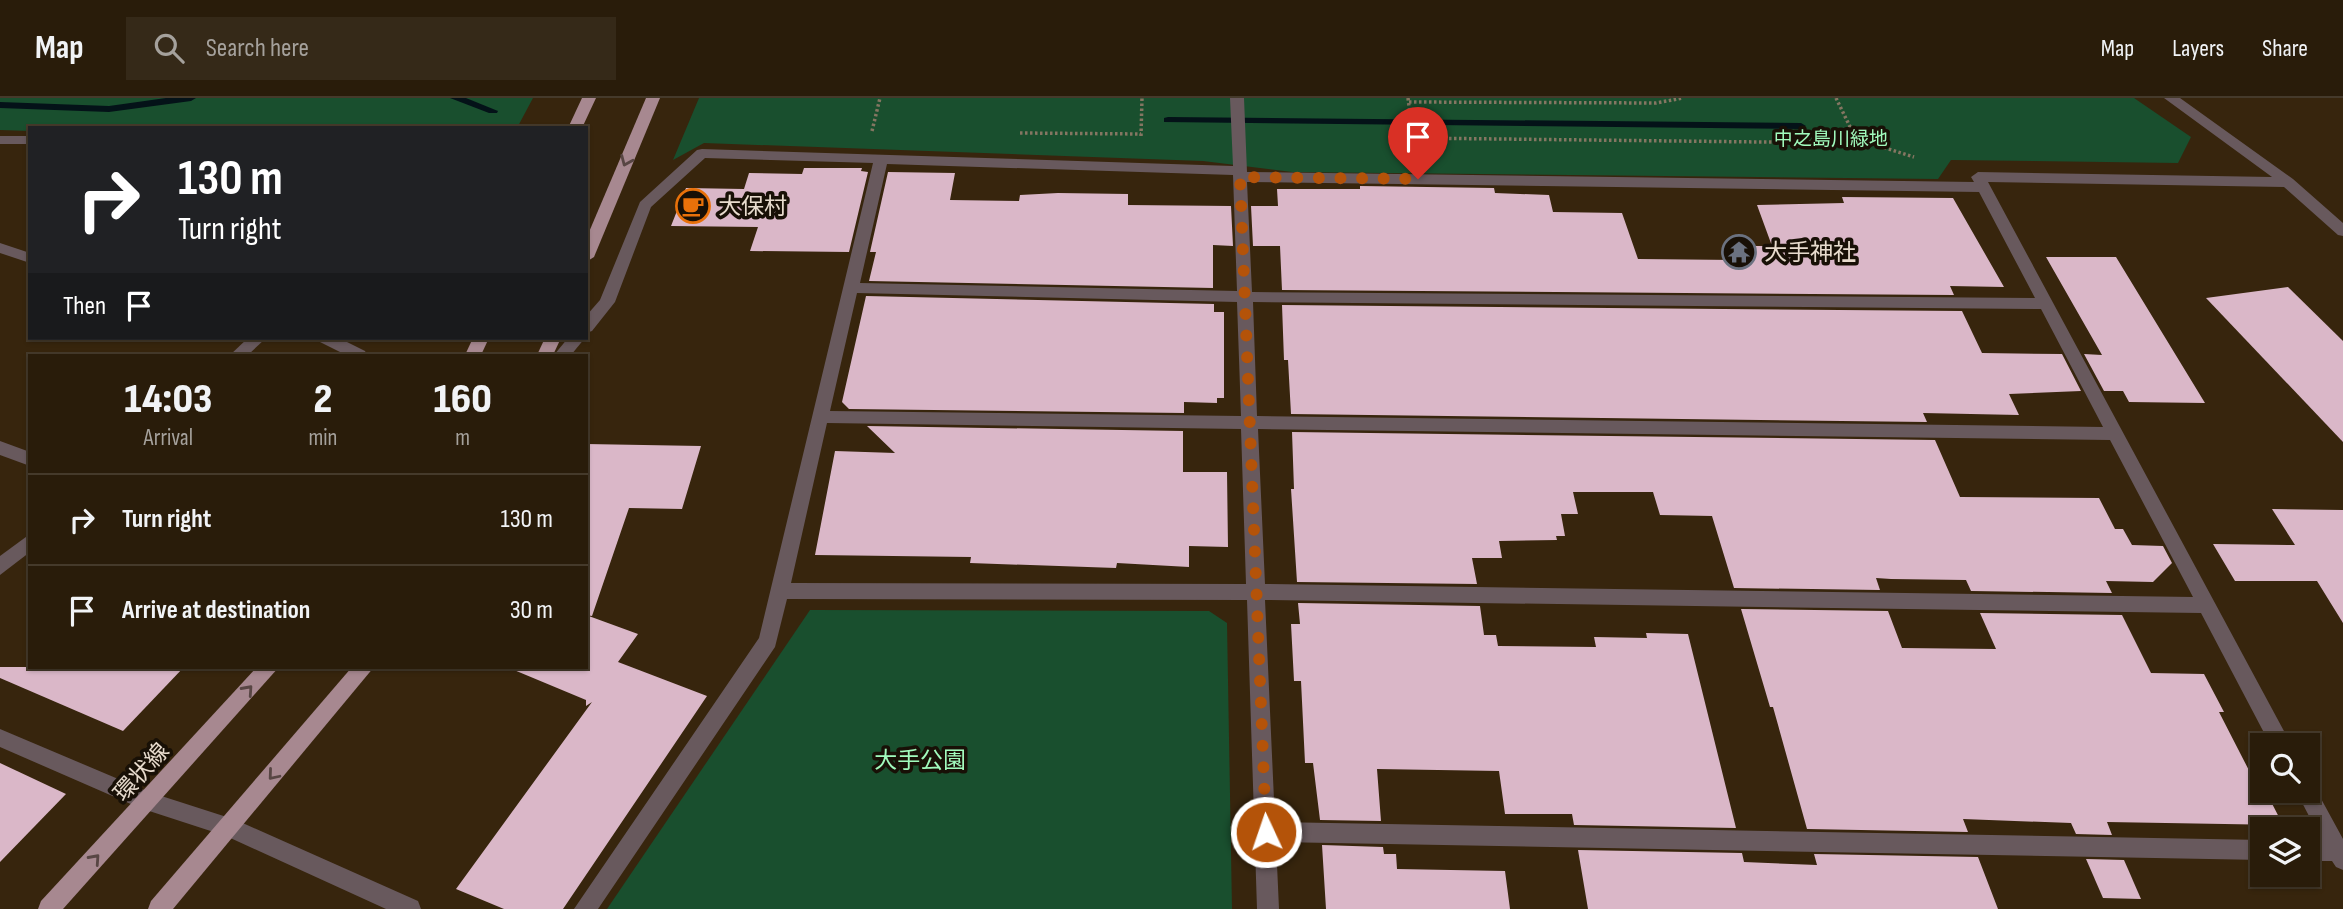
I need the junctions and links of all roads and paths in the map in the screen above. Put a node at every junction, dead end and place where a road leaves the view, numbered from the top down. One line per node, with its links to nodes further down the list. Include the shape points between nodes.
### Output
1 (589, 98): 11 (main road)
2 (653, 98): 23 (main road, one-way to 23)
3 (1142, 98): 17 (path)
4 (1575, 98): 9 (path)
5 (1683, 98): 9 (path, via 1656,103)
6 (1836, 98): 12 (path)
7 (2171, 98): 19 (street)
8 (1409, 100): 9 (path); 12 (path, via 1413,135 1848,143)
9 (1570, 103)
10 (1237, 104): 18 (street)
11 (576, 126)
12 (1856, 139): 15 (path)
13 (0, 140): 14 (street)
14 (28, 140)
15 (1917, 158)
16 (881, 159): 17 (street); 25 (street); 28 (street, via 702,153 645,205 607,302)
17 (1139, 167): 18 (street)
18 (1239, 174): 20 (street); 26 (street)
19 (2288, 182): 20 (street, via 1978,177); 21 (street)
20 (1984, 187): 27 (street)
21 (2343, 231)
22 (0, 248): 24 (street)
23 (588, 252)
24 (28, 257)
25 (852, 288): 26 (street); 35 (street)
26 (1244, 297): 27 (street); 36 (street)
27 (2046, 304): 37 (street)
28 (588, 325)
29 (256, 340): 32 (street)
30 (330, 340): 33 (street)
31 (575, 340): 34 (street)
32 (239, 354)
33 (357, 354)
34 (563, 354)
35 (821, 416): 36 (street); 42 (street)
36 (1249, 424): 37 (street); 43 (street)
37 (2116, 435): 44 (street)
38 (0, 448): 39 (street)
39 (28, 458)
40 (28, 543): 41 (street)
41 (0, 567)
42 (781, 591): 43 (street); 59 (street, via 768,641)
43 (1254, 592): 44 (street); 52 (street)
44 (2207, 605): 47 (street)
45 (267, 669): 49 (main road, 環状線, one-way to 45)
46 (362, 669): 51 (main road, one-way to 51)
47 (2275, 733)
48 (0, 738): 49 (street)
49 (147, 801): 51 (street); 56 (main road, 環状線, one-way to 49)
50 (2312, 803): 55 (street)
51 (229, 827): 57 (main road); 58 (street)
52 (1266, 832): 53 (street); 60 (street)
53 (2250, 850)
54 (2320, 852): 55 (street)
55 (2341, 856)
56 (48, 909)
57 (159, 909)
58 (410, 909)
59 (585, 909)
60 (1268, 909)

